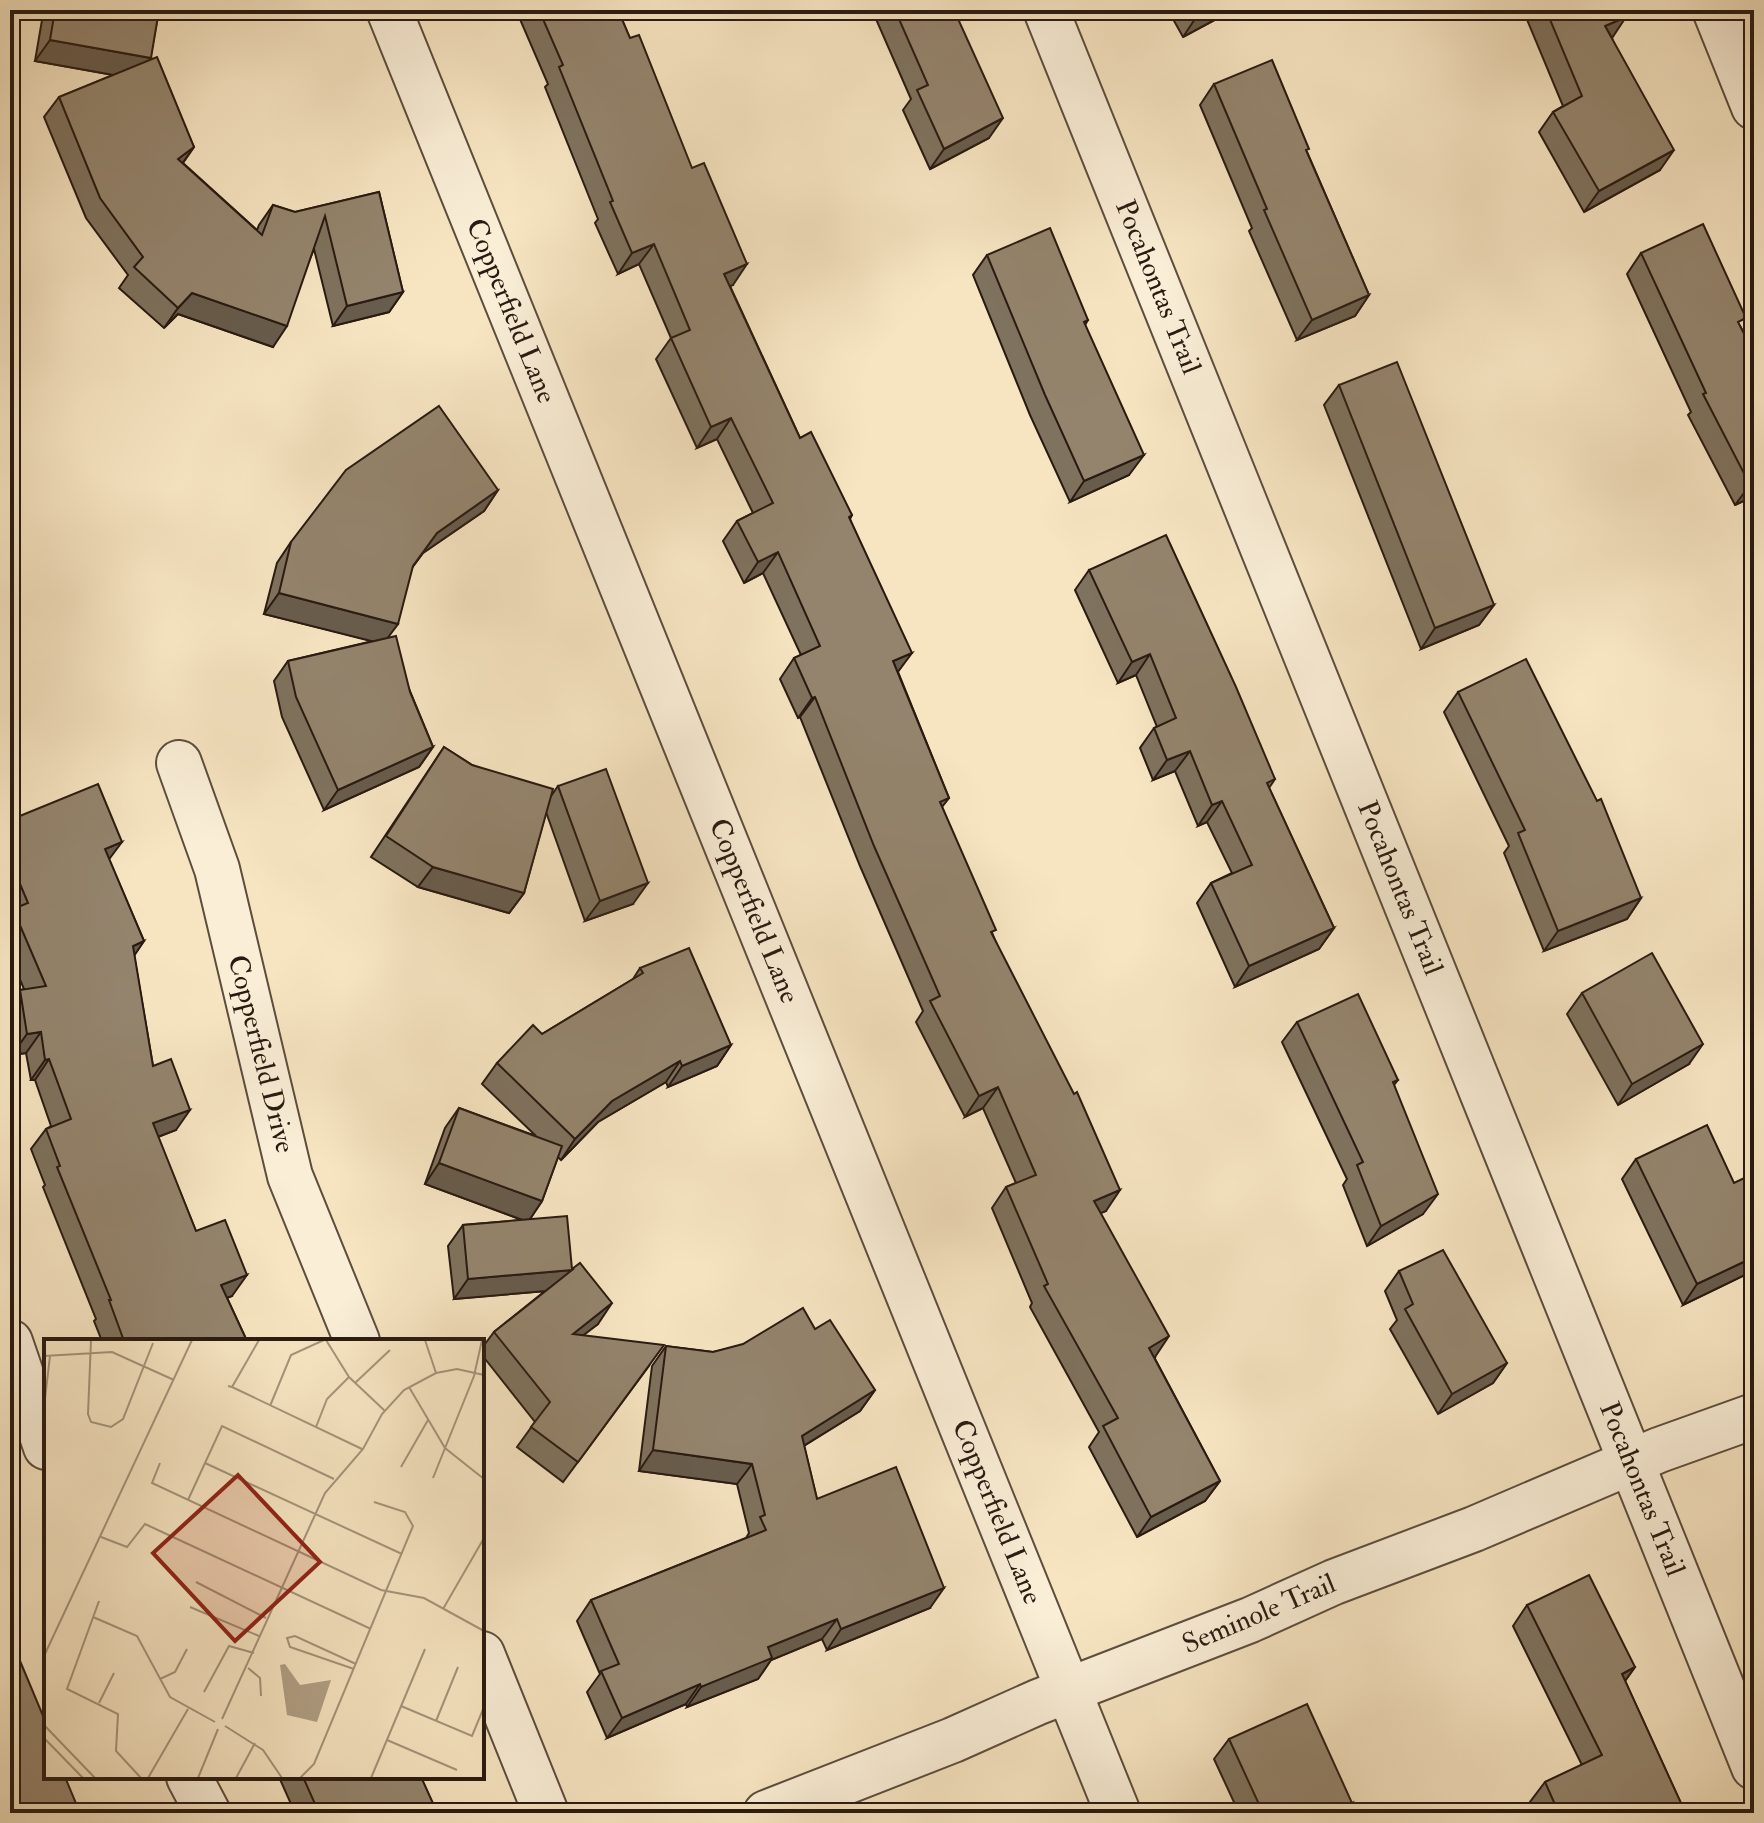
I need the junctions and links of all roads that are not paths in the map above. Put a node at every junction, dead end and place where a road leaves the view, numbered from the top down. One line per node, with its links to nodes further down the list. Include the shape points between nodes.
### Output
1 (389, 10): 12 (street, Copperfield Lane)
2 (1046, 10): 10 (street, Pocahontas Trail)
3 (1715, 10): 4 (street)
4 (1754, 107)
5 (179, 763): 6 (street, Copperfield Drive, via 217,869 290,1176)
6 (356, 1339)
7 (10, 1342): 9 (street)
8 (1754, 1416): 10 (street, Seminole Trail)
9 (44, 1441)
10 (1631, 1462): 12 (street, Seminole Trail); 13 (street, Pocahontas Trail)
11 (484, 1659): 16 (street)
12 (1069, 1691): 17 (street, Seminole Trail); 18 (street, Copperfield Lane)
13 (1754, 1767)
14 (190, 1779): 15 (street)
15 (208, 1813)
16 (546, 1813)
17 (766, 1813)
18 (1118, 1813)

